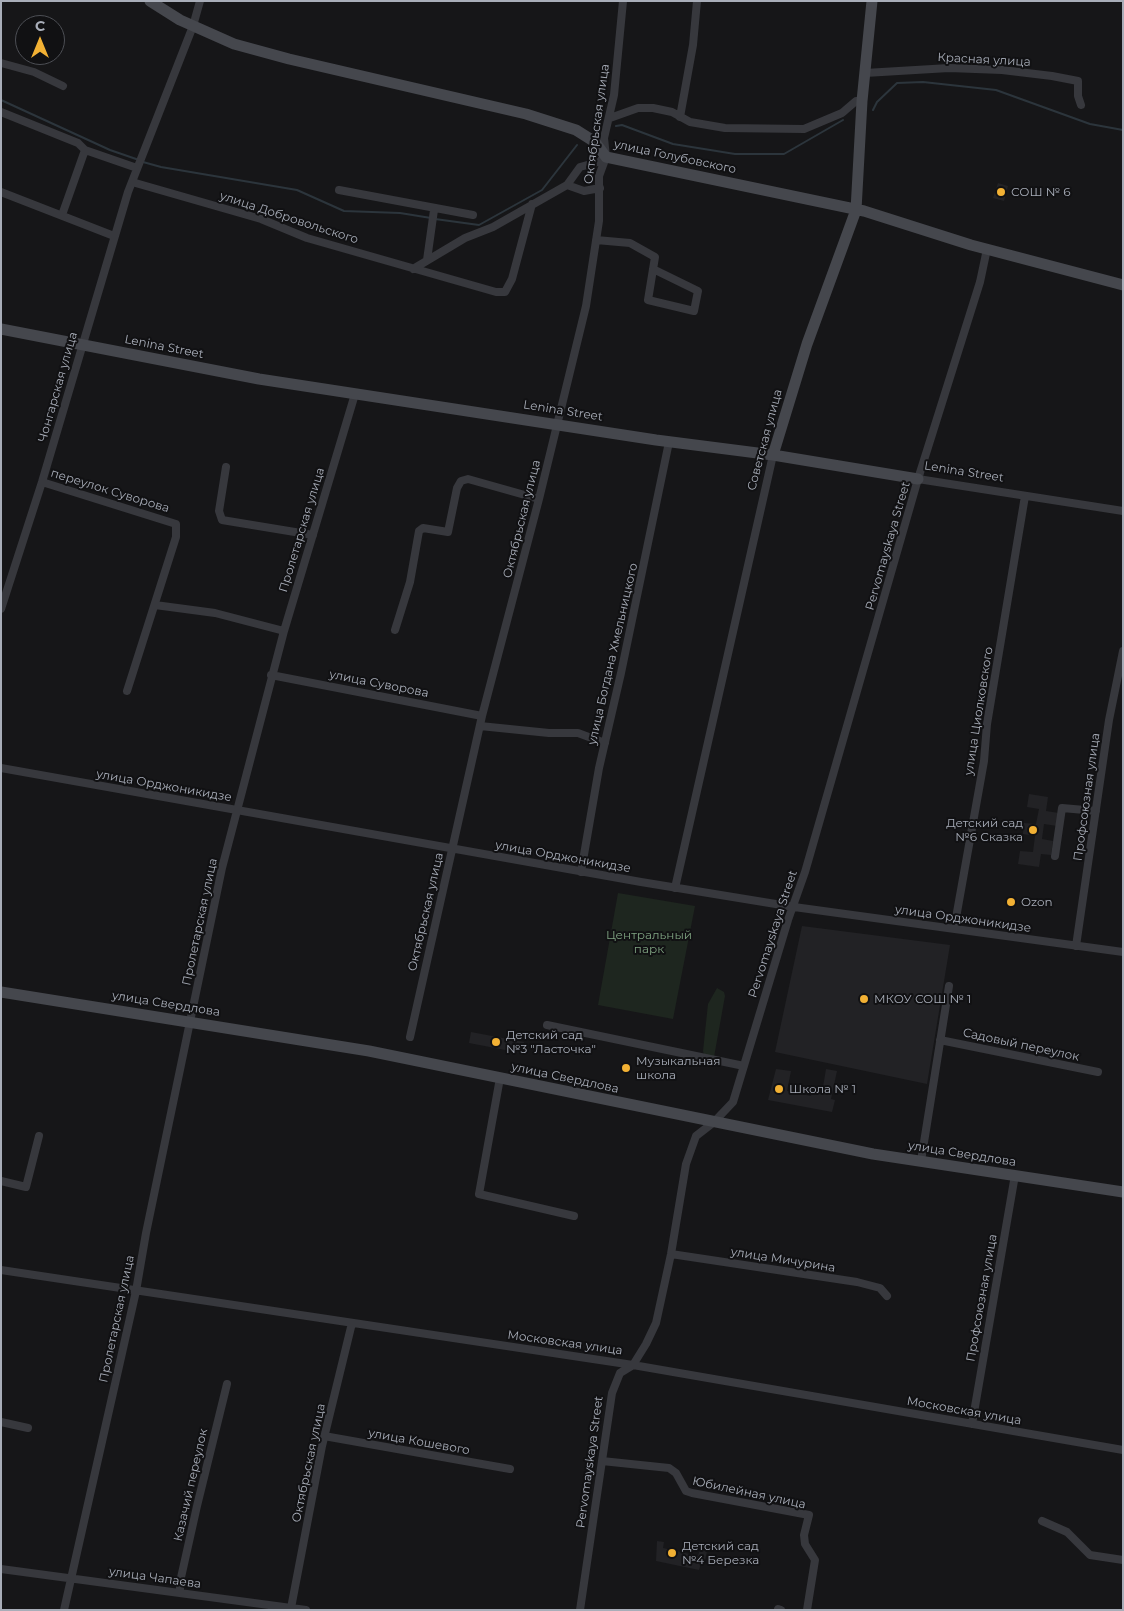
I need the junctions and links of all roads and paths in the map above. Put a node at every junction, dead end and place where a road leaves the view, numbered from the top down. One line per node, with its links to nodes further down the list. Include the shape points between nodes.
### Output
1 (150, 1): 6 (street, улица Голубовского)
2 (200, 1): 6 (street)
3 (623, 1): 16 (street, Октябрьская улица)
4 (697, 1): 11 (street)
5 (872, 1): 8 (street, Советская улица)
6 (193, 26): 18 (street, улица Голубовского, via 234,44 289,59 526,114 576,130 595,142); 19 (street, Чонгарская улица)
7 (1, 63): 9 (street, via 34,72)
8 (865, 73): 10 (street, Советская улица); 12 (street, Красная улица, via 949,68 1052,76 1078,81)
9 (63, 86)
10 (862, 101): 15 (street, via 856,101 842,114 804,129 725,128); 27 (street, Советская улица)
11 (682, 105): 14 (street); 15 (street)
12 (1081, 105)
13 (1, 112): 17 (street, via 78,143)
14 (672, 112): 15 (street); 16 (street, via 638,108)
15 (680, 117)
16 (610, 118): 18 (street, Октябрьская улица, via 604,138)
17 (85, 150): 19 (street); 28 (street)
18 (606, 157): 21 (street, via 580,166); 22 (street, Октябрьская улица, via 599,176); 27 (street, улица Голубовского)
19 (136, 169): 20 (street, Чонгарская улица)
20 (132, 182): 30 (street, Чонгарская улица); 34 (street, улица Добровольского, via 261,219 307,238)
21 (567, 185): 22 (street, via 584,191); 25 (street)
22 (600, 188): 31 (street, Октябрьская улица)
23 (339, 190): 26 (street)
24 (1, 192): 28 (street)
25 (532, 204): 33 (street); 34 (street, улица Добровольского, via 512,279 504,292)
26 (434, 210): 29 (street); 33 (street)
27 (856, 210): 32 (street, улица Голубовского); 42 (street, Советская улица, via 807,344)
28 (62, 215): 30 (street)
29 (473, 216)
30 (114, 236): 38 (street, Чонгарская улица)
31 (596, 240): 35 (street, via 630,244 654,257); 40 (street, Октябрьская улица, via 586,306)
32 (987, 249): 36 (street, улица Голубовского); 44 (street, Pervomayskaya Street, via 980,282)
33 (427, 260): 34 (street)
34 (413, 269)
35 (653, 269): 35 (street, via 648,300 694,311 698,291)
36 (1123, 285)
37 (1, 329): 38 (street, Lenina Street)
38 (82, 345): 39 (street, Lenina Street); 45 (street, Чонгарская улица)
39 (355, 394): 40 (street, Lenina Street); 49 (street, Пролетарская улица)
40 (557, 424): 41 (street, Lenina Street); 47 (street, Октябрьская улица)
41 (669, 442): 42 (street, Lenina Street); 59 (street, улица Богдана Хмельницкого)
42 (772, 455): 44 (street, Lenina Street); 66 (street, Советская улица)
43 (226, 467): 49 (street, via 219,512 222,520)
44 (918, 479): 46 (street, Lenina Street); 67 (street, Pervomayskaya Street)
45 (42, 482): 50 (street, переулок Суворова, via 176,524 176,537); 51 (street, Чонгарская улица)
46 (1024, 496): 48 (street, Lenina Street); 68 (street, улица Циолковского, via 987,724 984,761)
47 (539, 499): 52 (street, via 468,479 461,481 448,532 423,528 419,531 410,582); 57 (street, Октябрьская улица)
48 (1123, 511)
49 (313, 534): 53 (street, Пролетарская улица)
50 (155, 605): 53 (street, via 215,613); 56 (street, переулок Суворова)
51 (1, 609)
52 (395, 630)
53 (284, 631): 55 (street, Пролетарская улица)
54 (1123, 651): 62 (street, Профсоюзная улица)
55 (272, 675): 57 (street, улица Суворова); 61 (street, Пролетарская улица)
56 (127, 691)
57 (482, 716): 58 (street, Октябрьская улица)
58 (480, 726): 59 (street, via 578,733); 63 (street, Октябрьская улица)
59 (604, 743): 65 (street, улица Богдана Хмельницкого)
60 (1, 768): 61 (street, улица Орджоникидзе)
61 (238, 810): 63 (street, улица Орджоникидзе); 73 (street, Пролетарская улица, via 214,901)
62 (1096, 811): 64 (street, via 1062,808); 69 (street, Профсоюзная улица)
63 (452, 848): 65 (street, улица Орджоникидзе); 75 (street, Октябрьская улица)
64 (1055, 856)
65 (581, 872): 66 (street, улица Орджоникидзе)
66 (675, 888): 67 (street, улица Орджоникидзе)
67 (794, 907): 68 (street, улица Орджоникидзе); 77 (street, Pervomayskaya Street)
68 (954, 928): 69 (street, улица Орджоникидзе)
69 (1076, 946): 70 (street, улица Орджоникидзе)
70 (1123, 952)
71 (950, 986): 76 (street)
72 (1, 992): 73 (street, улица Свердлова)
73 (190, 1022): 79 (street, улица Свердлова, via 369,1051); 89 (street, Пролетарская улица)
74 (547, 1025): 77 (street)
75 (410, 1037)
76 (940, 1040): 78 (street, Садовый переулок); 82 (street)
77 (744, 1066): 80 (street, Pervomayskaya Street, via 733,1102)
78 (1098, 1072)
79 (500, 1078): 80 (street, улица Свердлова); 86 (street, via 479,1194)
80 (714, 1122): 82 (street, улица Свердлова); 87 (street, Pervomayskaya Street, via 696,1136 686,1164)
81 (39, 1136): 84 (street, via 26,1187)
82 (921, 1161): 83 (street, улица Свердлова)
83 (1015, 1176): 85 (street, улица Свердлова); 95 (street, Профсоюзная улица)
84 (1, 1181)
85 (1123, 1192)
86 (574, 1216)
87 (671, 1254): 90 (street, улица Мичурина, via 857,1282 880,1288); 92 (street, Pervomayskaya Street, via 656,1323)
88 (1, 1270): 89 (street, Московская улица)
89 (136, 1291): 91 (street, Московская улица); 104 (street, Пролетарская улица)
90 (887, 1296)
91 (352, 1323): 92 (street, Московская улица); 97 (street, Октябрьская улица)
92 (633, 1364): 95 (street, Московская улица); 99 (street, Pervomayskaya Street, via 620,1373 612,1393)
93 (227, 1384): 105 (street, Казачий переулок, via 196,1506)
94 (1, 1422): 96 (street)
95 (972, 1424): 98 (street, Московская улица)
96 (28, 1428)
97 (324, 1436): 100 (street, улица Кошевого); 106 (street, Октябрьская улица)
98 (1123, 1450)
99 (602, 1461): 109 (street, Pervomayskaya Street); 110 (street, Юбилейная улица, via 669,1468 676,1473 686,1491 692,1494 809,1515 805,1544 815,1560)
100 (510, 1469)
101 (1042, 1521): 102 (street, via 1067,1532 1090,1555)
102 (1123, 1560)
103 (1, 1569): 104 (street, улица Чапаева)
104 (71, 1578): 105 (street, улица Чапаева); 107 (street, Пролетарская улица)
105 (180, 1592): 106 (street, улица Чапаева)
106 (291, 1608): 108 (street, улица Чапаева)
107 (64, 1610)
108 (306, 1610)
109 (580, 1610)
110 (806, 1610)

